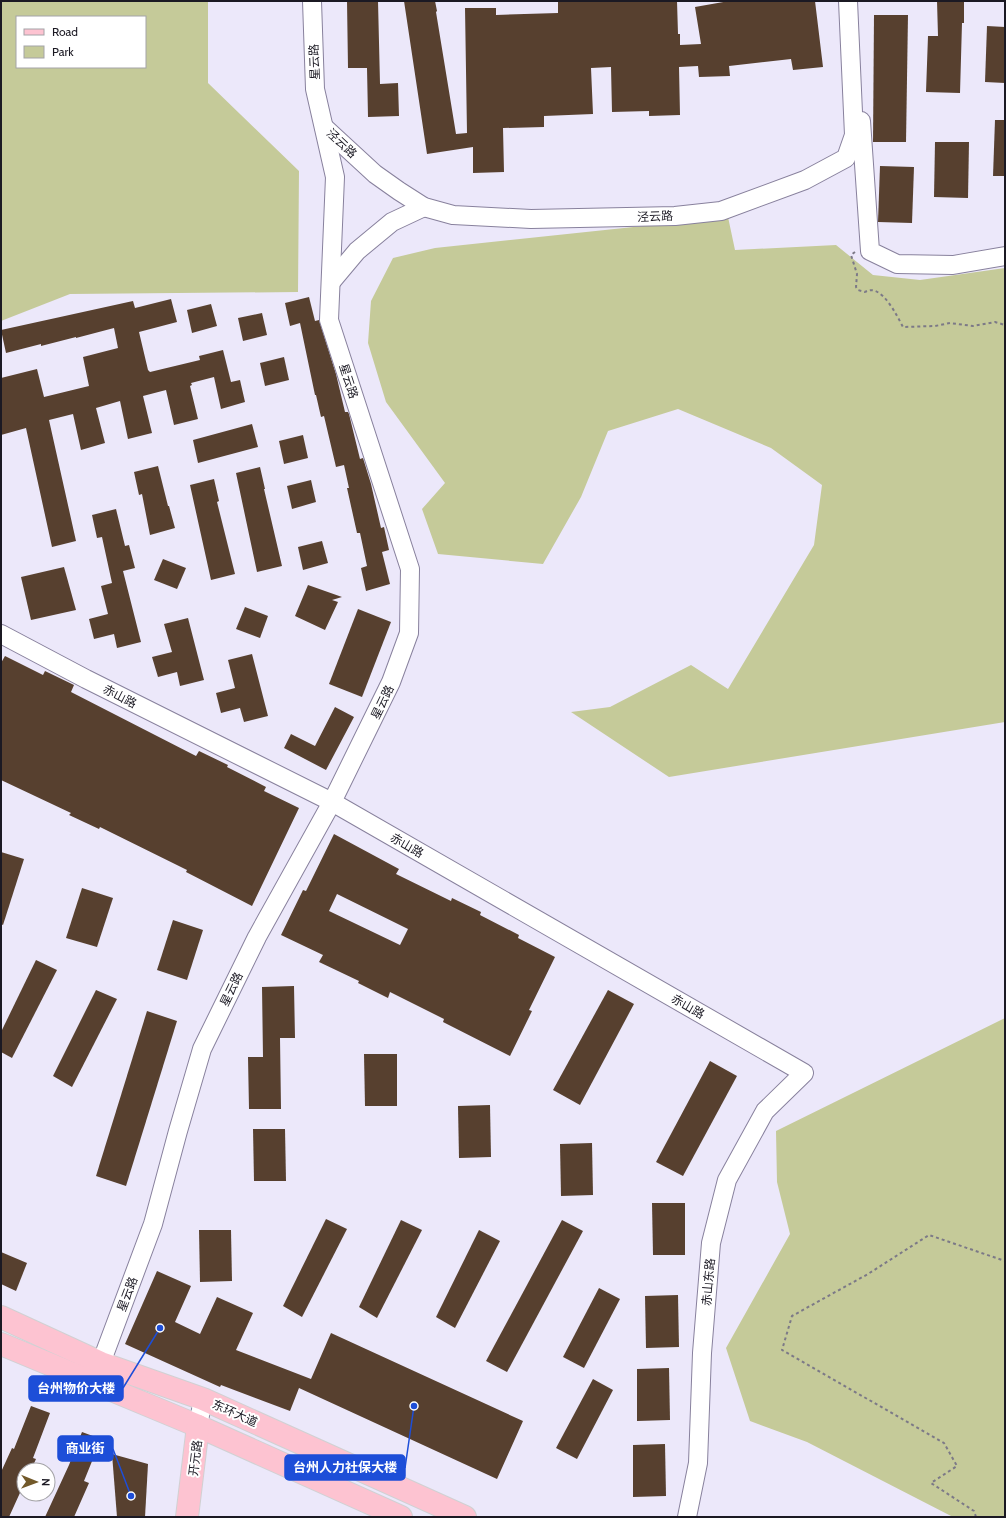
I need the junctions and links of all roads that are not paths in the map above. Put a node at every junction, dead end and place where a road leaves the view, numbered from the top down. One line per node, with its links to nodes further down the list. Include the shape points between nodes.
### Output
1 (312, 1): 4 (street, 星云路, via 315,89)
2 (848, 1): 5 (street, 泾云路, via 854,135 846,158 805,180 721,211 675,216 531,219 453,215)
3 (858, 1): 6 (street, via 860,109 870,251 897,264 953,265)
4 (324, 127): 5 (street, 泾云路, via 375,174); 7 (street, 星云路, via 335,177)
5 (424, 207): 7 (street, via 392,222 380,231 357,251)
6 (1005, 256)
7 (331, 282): 9 (street, 星云路, via 329,320 410,569 409,633 392,682)
8 (1, 634): 9 (street, 赤山路)
9 (332, 802): 10 (street, 赤山路); 13 (street, 星云路, via 257,937 202,1049 153,1224)
10 (804, 1073): 19 (street, 赤山东路, via 765,1111 727,1180 711,1243 702,1353 698,1463)
11 (1, 1317): 13 (main road, 东环大道)
12 (1, 1344): 15 (main road)
13 (101, 1363): 14 (main road, 东环大道)
14 (203, 1399): 15 (street, 开元路); 18 (main road, 东环大道)
15 (198, 1426): 16 (main road, 开元路); 17 (main road)
16 (187, 1517)
17 (401, 1517)
18 (465, 1517)
19 (687, 1517)

